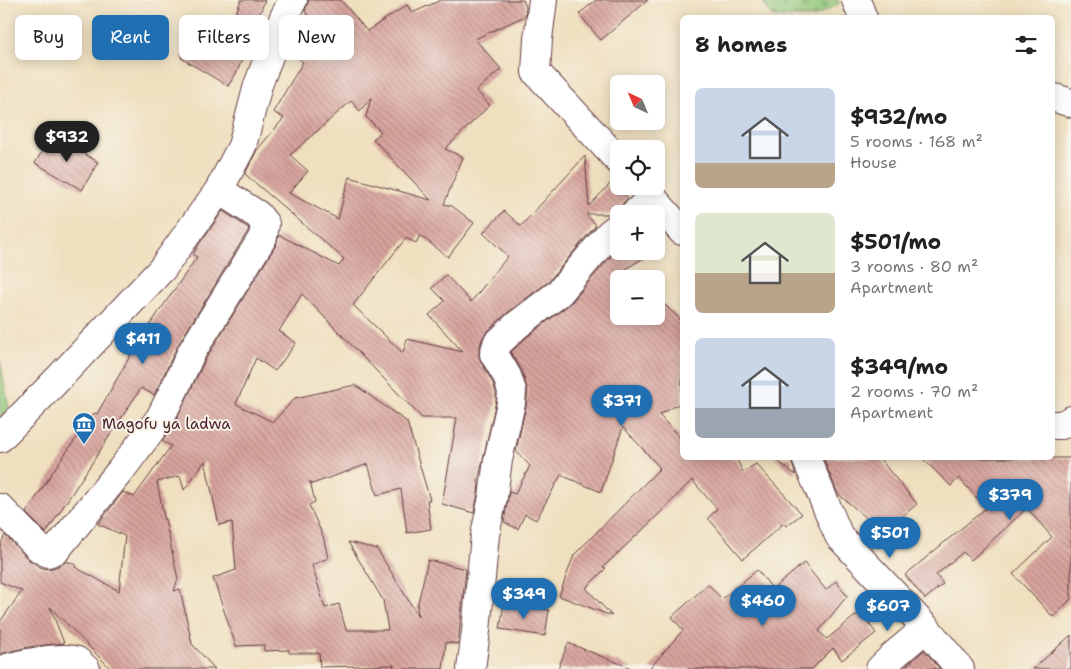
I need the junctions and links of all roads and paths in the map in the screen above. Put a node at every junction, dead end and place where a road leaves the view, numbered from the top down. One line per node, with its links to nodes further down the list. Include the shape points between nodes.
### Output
1 (294, 0): 8 (street, via 284,17 258,85 242,146)
2 (543, 0): 7 (street, via 536,72)
3 (856, 0): 4 (street)
4 (863, 15)
5 (1055, 98): 6 (street)
6 (1071, 103)
7 (610, 151)
8 (219, 190): 14 (street, via 162,269); 16 (street, via 258,215 265,224 263,237 191,353 160,418 56,550 48,553 39,548)
9 (643, 199): 10 (street)
10 (680, 229)
11 (610, 233): 20 (street, via 559,293 497,344 494,354 512,391 485,535)
12 (1071, 420): 13 (street)
13 (1055, 425)
14 (0, 438)
15 (807, 460): 17 (street, via 840,536)
16 (0, 508)
17 (926, 628): 21 (street); 22 (street)
18 (5, 669): 19 (street, via 60,659 76,660)
19 (86, 669)
20 (471, 669)
21 (880, 669)
22 (960, 669)

